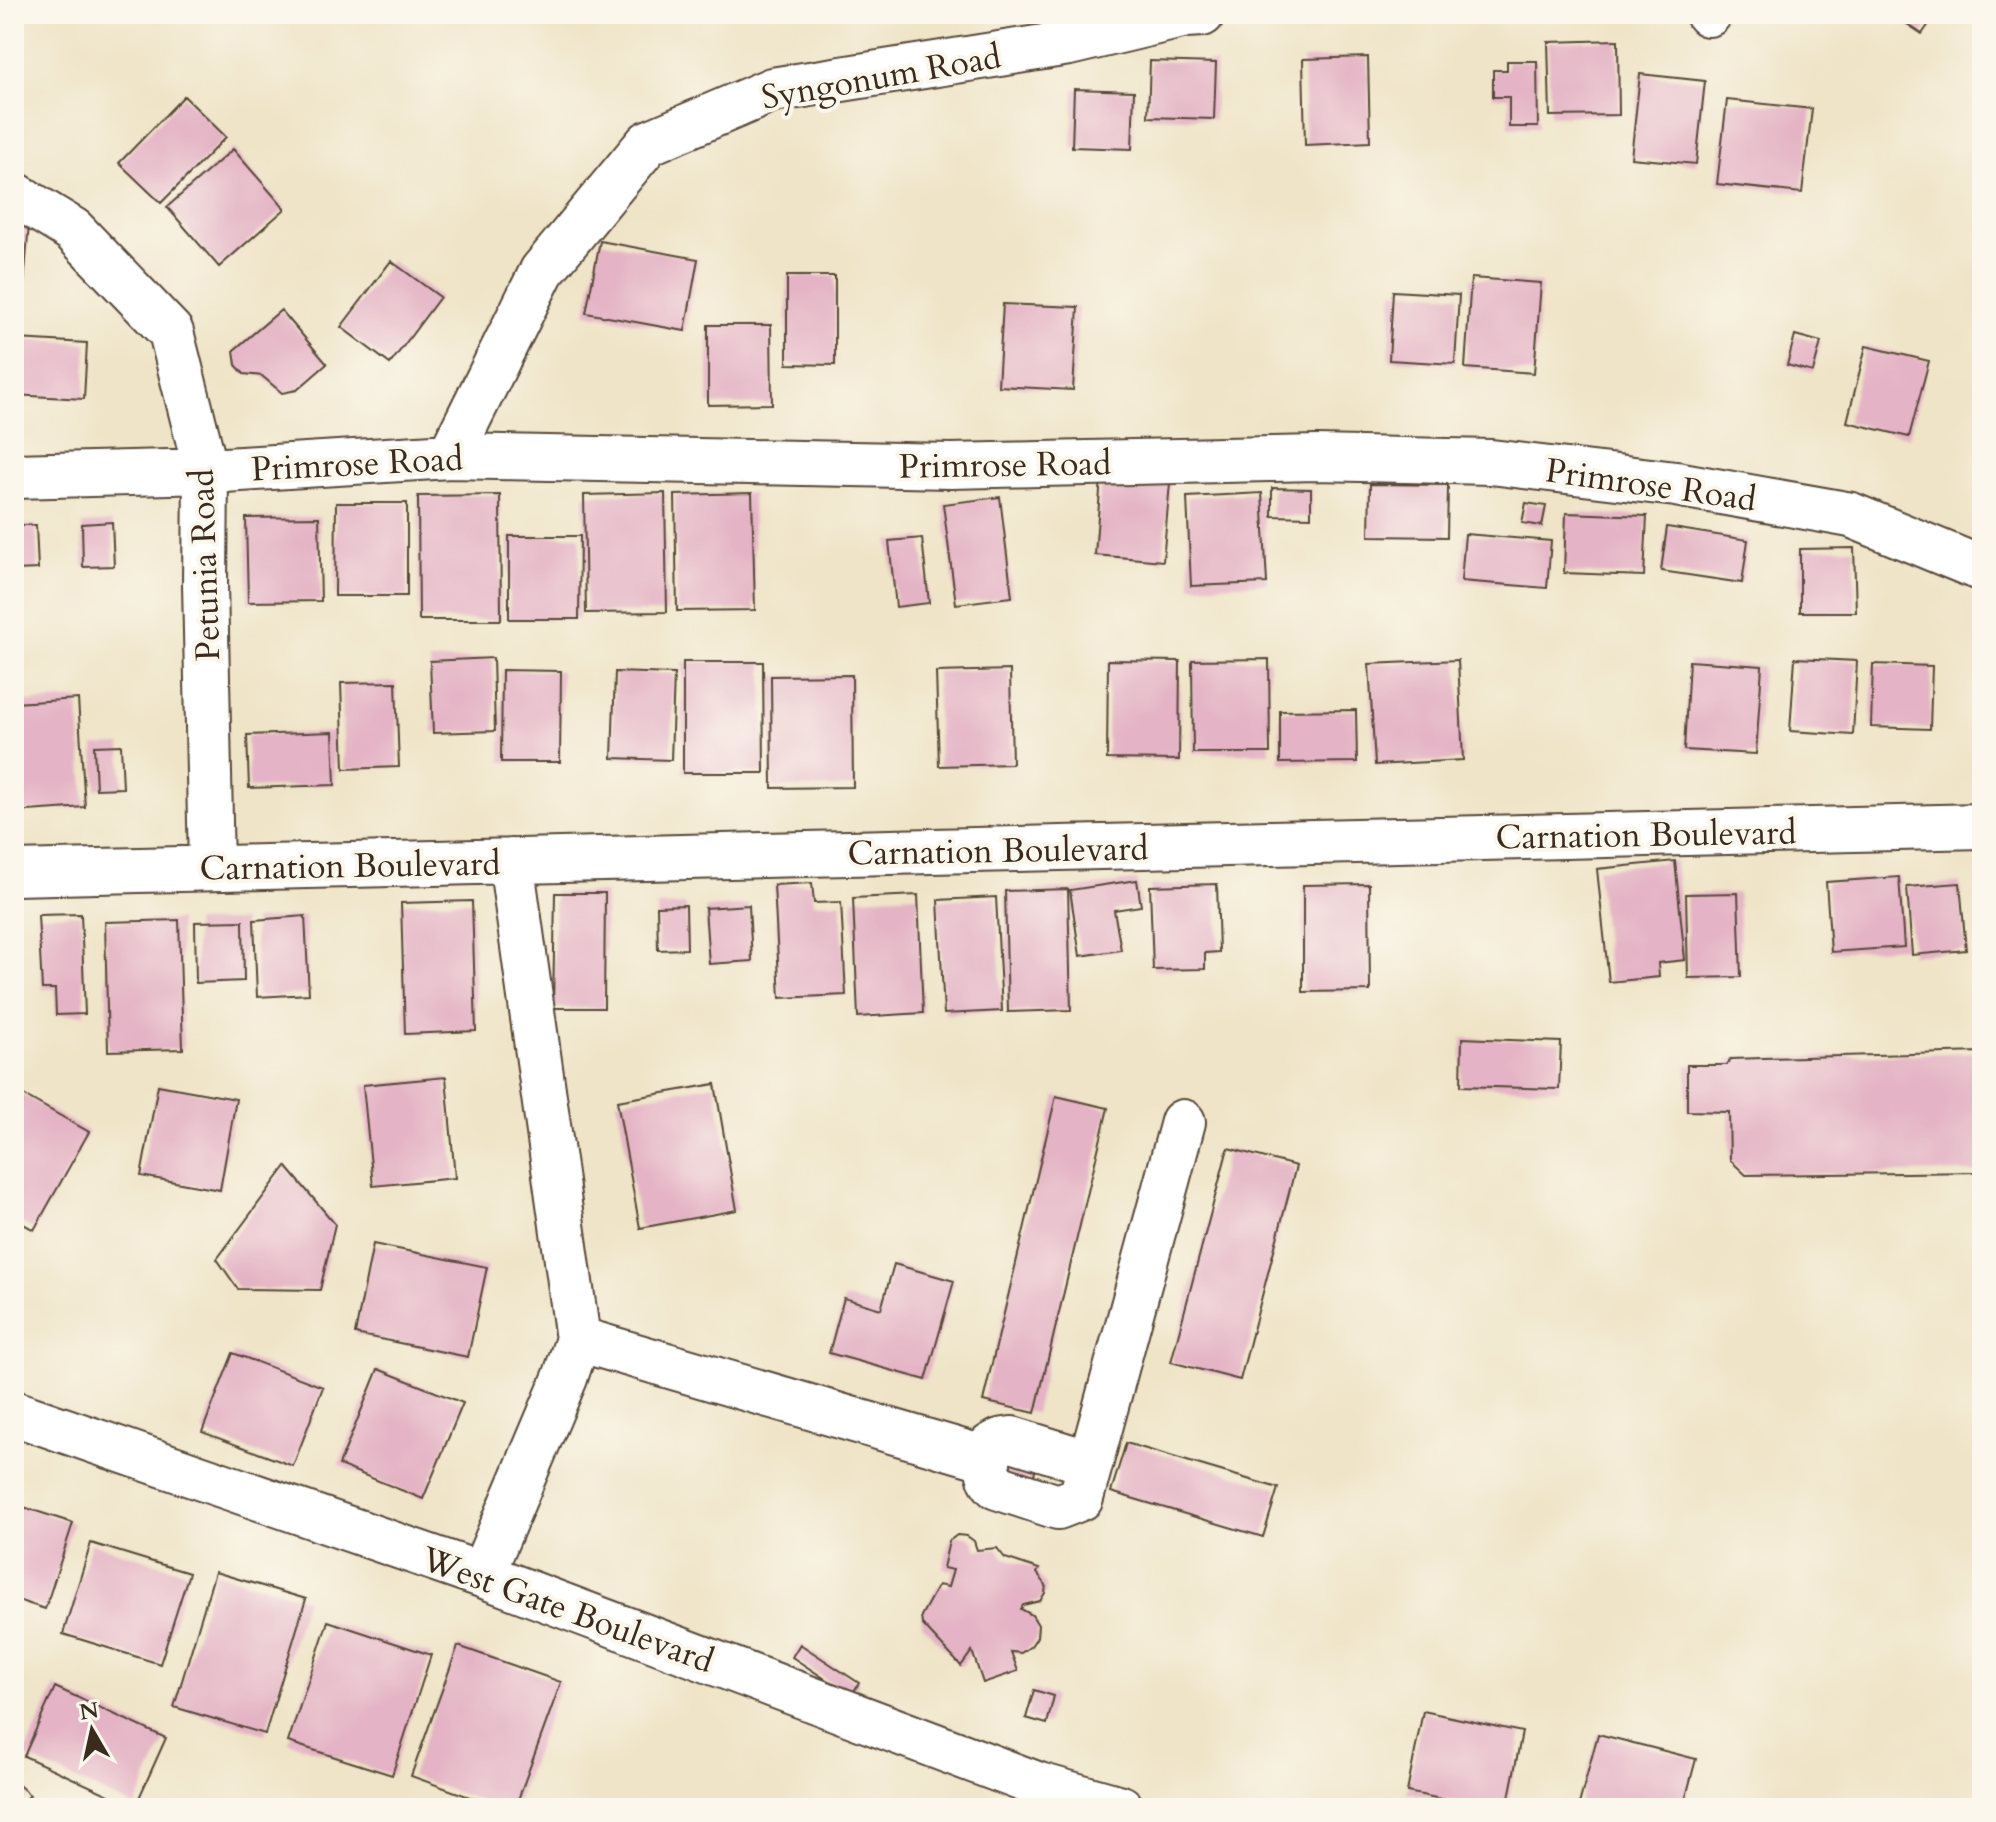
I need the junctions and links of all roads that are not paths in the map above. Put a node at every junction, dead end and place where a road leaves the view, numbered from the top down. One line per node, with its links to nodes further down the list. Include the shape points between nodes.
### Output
1 (1202, 14): 2 (street, Syngonum Road)
2 (1068, 28): 4 (street, Syngonum Road, via 772,90 648,143 542,271)
3 (14, 194): 5 (street, Petunia Road, via 73,230 171,332)
4 (450, 456): 5 (street, Primrose Road); 7 (street, Primrose Road, via 951,466 1317,458 1491,462 1676,484 1851,515)
5 (206, 471): 6 (street, Primrose Road); 10 (street, Petunia Road)
6 (14, 476)
7 (1982, 569)
8 (1982, 826): 9 (street, Carnation Boulevard)
9 (511, 861): 10 (street, Carnation Boulevard); 13 (street)
10 (211, 868): 11 (street, Carnation Boulevard)
11 (14, 873)
12 (1183, 1122): 13 (street, via 1090,1463 1012,1439 991,1446 987,1459)
13 (578, 1339): 15 (street)
14 (14, 1413): 15 (street, West Gate Boulevard)
15 (482, 1575): 16 (street, West Gate Boulevard, via 1039,1785)
16 (1121, 1808)

